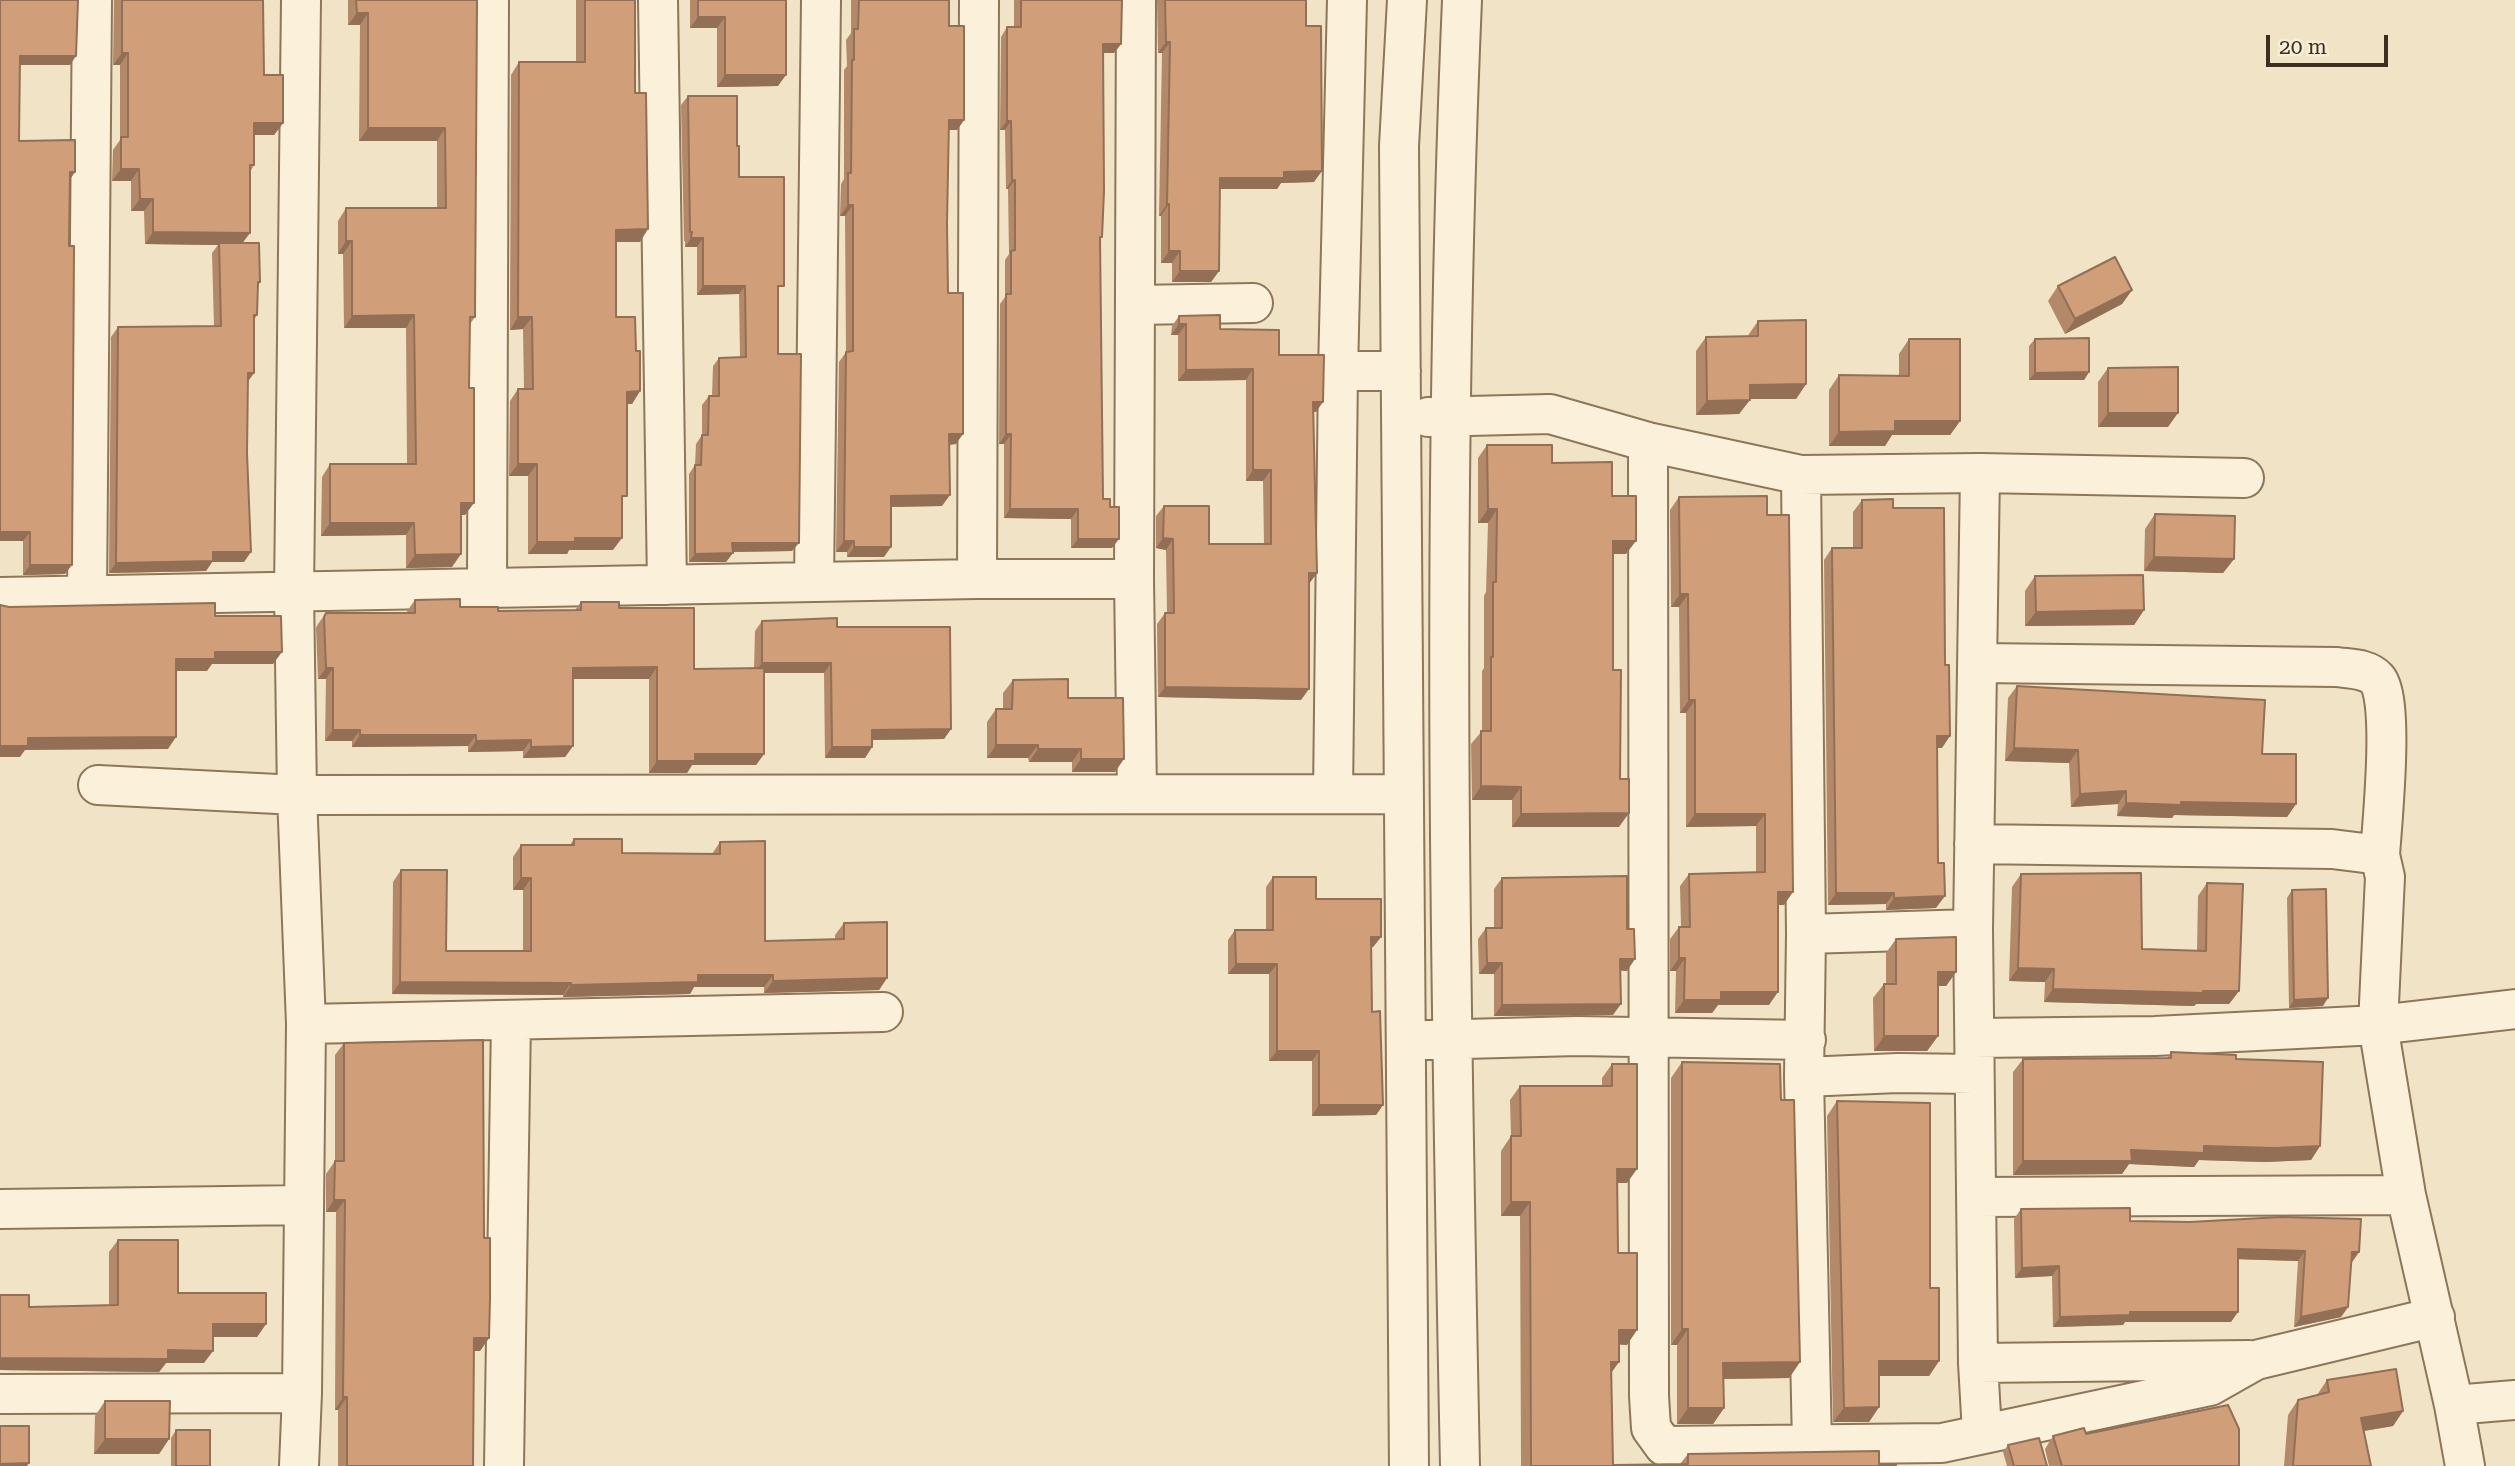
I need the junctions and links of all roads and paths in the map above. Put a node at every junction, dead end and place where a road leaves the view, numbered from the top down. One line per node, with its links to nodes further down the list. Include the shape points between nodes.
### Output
1 (92, 0): 27 (street)
2 (300, 0): 26 (street)
3 (489, 0): 25 (street)
4 (658, 0): 24 (street)
5 (821, 0): 23 (street)
6 (979, 0): 21 (street)
7 (1136, 0): 12 (street)
8 (1347, 0): 13 (street)
9 (1406, 0): 14 (street, via 1399,146)
10 (1462, 0): 15 (street)
11 (1253, 303): 12 (street)
12 (1135, 305): 22 (street)
13 (1338, 371): 14 (street); 34 (street)
14 (1401, 371): 16 (street)
15 (1451, 416): 16 (street); 17 (street, via 1550,414); 30 (street)
16 (1402, 419): 31 (street)
17 (1648, 442): 19 (street); 46 (street)
18 (1980, 473): 19 (street); 20 (street); 29 (street)
19 (1801, 475): 40 (street)
20 (2244, 478)
21 (977, 579): 22 (street); 23 (street)
22 (1134, 579): 33 (street)
23 (814, 582): 24 (street)
24 (667, 585): 25 (street)
25 (487, 587): 26 (street)
26 (294, 592): 27 (street); 36 (street)
27 (87, 596): 28 (street)
28 (0, 597)
29 (1978, 663): 37 (street); 38 (street, via 2367,671 2378,680 2384,702)
30 (1449, 745): 31 (street); 47 (street)
31 (1404, 747): 35 (street)
32 (98, 785): 36 (street)
33 (1137, 794): 34 (street); 36 (street)
34 (1333, 794): 35 (street)
35 (1404, 794): 48 (street)
36 (297, 795): 44 (street)
37 (1974, 844): 38 (street, via 2332,849); 39 (street)
38 (2380, 855): 45 (street, via 2385,877)
39 (1973, 929): 40 (street); 49 (street)
40 (1806, 934): 50 (street)
41 (2515, 1009): 45 (street)
42 (883, 1012): 43 (street)
43 (511, 1020): 44 (street); 65 (street)
44 (306, 1024): 53 (street)
45 (2378, 1025): 49 (street, via 2155,1036); 51 (street)
46 (1649, 1037): 47 (street); 50 (street); 62 (street, via 1651,1427 1664,1446)
47 (1451, 1038): 48 (street); 67 (street)
48 (1406, 1042): 66 (street)
49 (1974, 1056): 50 (street, via 1898,1073); 52 (street)
50 (1805, 1059): 62 (street)
51 (2406, 1195): 52 (street); 55 (street)
52 (1976, 1197): 57 (street)
53 (304, 1205): 54 (street); 58 (street)
54 (0, 1209)
55 (2435, 1317): 56 (street); 61 (street)
56 (2256, 1360): 57 (street); 63 (street, via 2210,1386)
57 (1978, 1363): 63 (street)
58 (302, 1393): 59 (street); 64 (street)
59 (0, 1394)
60 (2515, 1400): 61 (street)
61 (2454, 1405): 68 (street)
62 (1812, 1444): 63 (street)
63 (1973, 1445)
64 (299, 1466)
65 (505, 1466)
66 (1409, 1466)
67 (1460, 1466)
68 (2465, 1466)

